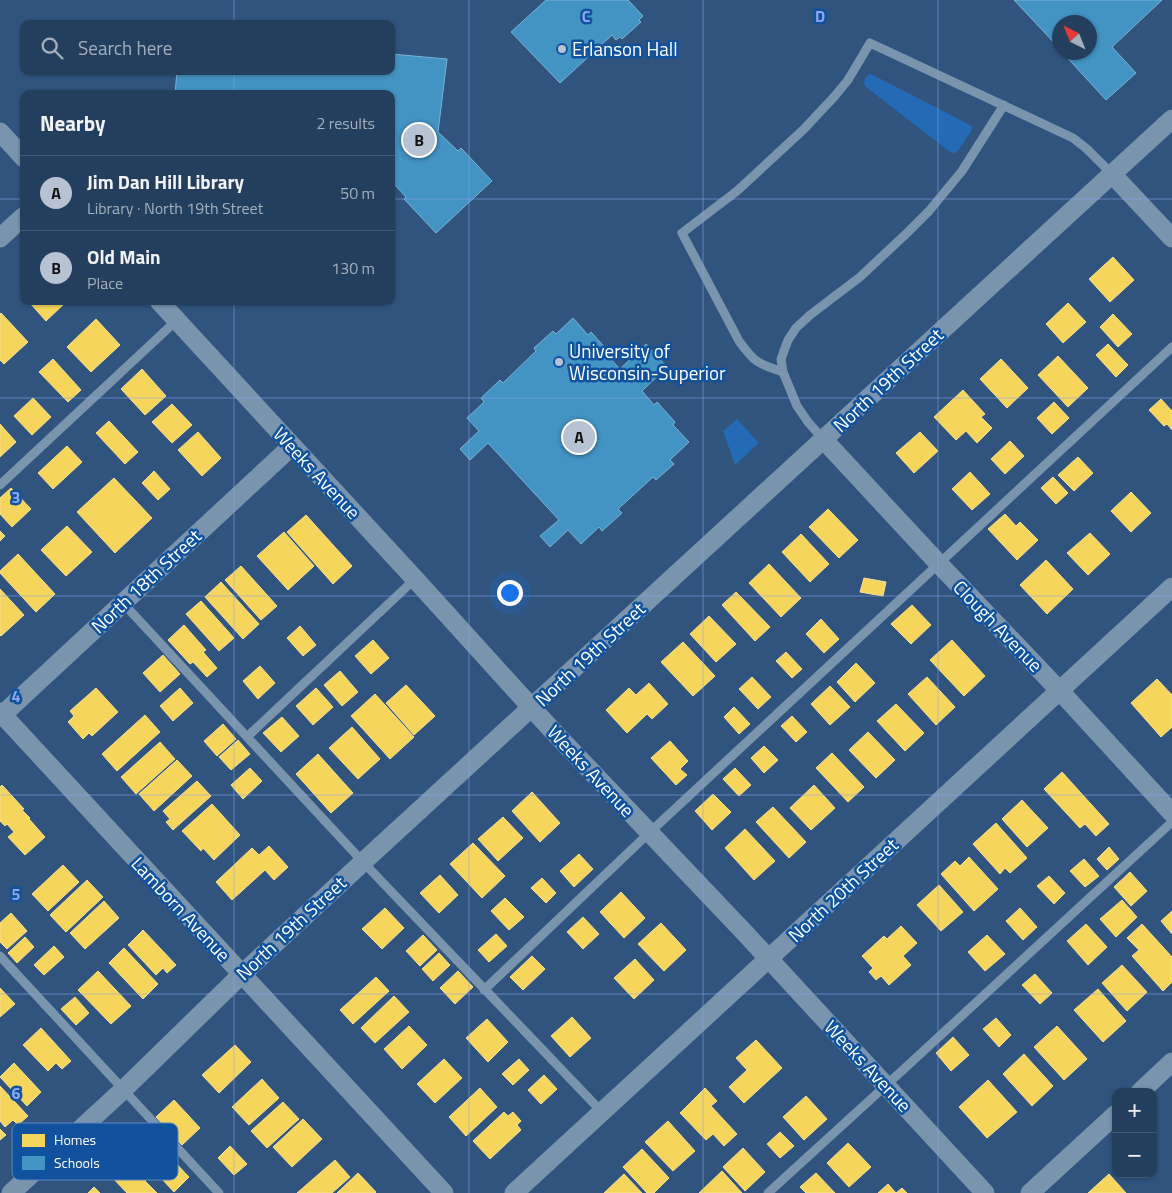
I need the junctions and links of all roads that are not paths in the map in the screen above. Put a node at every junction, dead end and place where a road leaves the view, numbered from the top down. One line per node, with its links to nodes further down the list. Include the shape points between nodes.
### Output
1 (1004, 105): 5 (lane, via 1073,138); 12 (lane, via 962,171 929,211 860,277 796,328 781,359); 12 (lane, via 870,43 848,80 804,129 737,191 682,234 743,347 759,364)
2 (1172, 120): 5 (street, North 19th Street)
3 (0, 132): 4 (street)
4 (20, 154)
5 (1112, 174): 8 (street); 13 (street, North 19th Street)
6 (20, 220): 7 (street)
7 (0, 238)
8 (1172, 238)
9 (163, 305): 10 (street, Weeks Avenue)
10 (177, 320): 14 (street, Weeks Avenue); 15 (lane)
11 (1172, 347): 16 (lane)
12 (783, 372): 13 (lane, via 797,406)
13 (824, 439): 16 (street, Clough Avenue); 21 (street, North 19th Street)
14 (292, 446): 17 (street, Weeks Avenue); 19 (street, North 18th Street)
15 (0, 485)
16 (939, 564): 20 (street, Clough Avenue); 26 (lane)
17 (415, 579): 21 (street, Weeks Avenue); 23 (lane)
18 (1172, 587): 20 (street, North 20th Street)
19 (123, 602): 22 (street, North 18th Street); 23 (lane)
20 (1059, 690): 24 (street, Clough Avenue); 29 (street, North 20th Street)
21 (532, 708): 26 (street, Weeks Avenue); 27 (street, North 19th Street)
22 (1, 715): 30 (street, Lamborn Avenue)
23 (247, 737): 27 (lane)
24 (1172, 813)
25 (1172, 822): 33 (lane)
26 (649, 833): 29 (street, Weeks Avenue); 31 (lane)
27 (363, 862): 30 (street, North 19th Street); 31 (lane)
28 (1, 957): 35 (lane)
29 (768, 958): 33 (street, Weeks Avenue); 36 (street, North 20th Street)
30 (241, 975): 35 (street, North 19th Street); 44 (street, Lamborn Avenue)
31 (484, 990): 36 (lane)
32 (1172, 1062): 34 (street)
33 (886, 1086): 46 (lane); 47 (street, Weeks Avenue)
34 (1144, 1088)
35 (123, 1090): 38 (street, North 19th Street); 39 (lane)
36 (602, 1112): 45 (street, North 20th Street)
37 (1112, 1118): 48 (street)
38 (87, 1123)
39 (154, 1123)
40 (178, 1149): 43 (lane)
41 (24, 1180): 42 (street, North 19th Street)
42 (10, 1193)
43 (219, 1193)
44 (444, 1193)
45 (514, 1193)
46 (768, 1193)
47 (986, 1193)
48 (1030, 1193)

